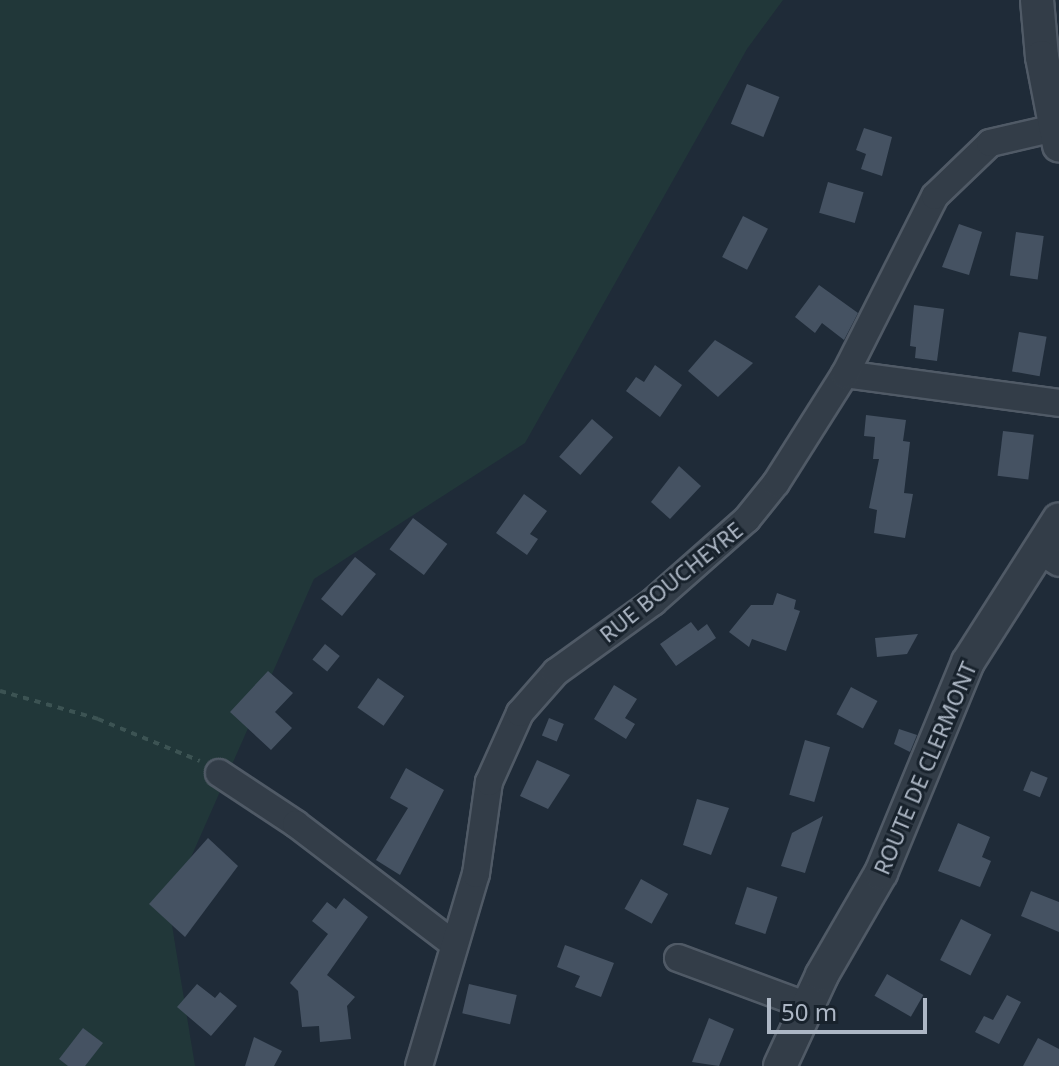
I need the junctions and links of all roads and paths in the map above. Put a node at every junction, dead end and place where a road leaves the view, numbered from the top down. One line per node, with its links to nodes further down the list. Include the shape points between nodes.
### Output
1 (1037, 0): 2 (street)
2 (1057, 136): 3 (street, RUE BOUCHEYRE, via 990,143 935,196)
3 (845, 374): 4 (street); 9 (street, RUE BOUCHEYRE, via 806,443 747,519 653,602 556,672 520,713 489,782 476,874)
4 (1059, 403)
5 (1059, 519): 6 (street, ROUTE DE CLERMONT)
6 (1049, 557): 11 (street, ROUTE DE CLERMONT, via 968,662 881,873)
7 (0, 691): 8 (path, via 98,719)
8 (219, 773): 9 (street, via 284,815)
9 (452, 943): 12 (street, RUE BOUCHEYRE)
10 (678, 958): 11 (street)
11 (808, 1006): 13 (street, ROUTE DE CLERMONT)
12 (419, 1066)
13 (780, 1066)

